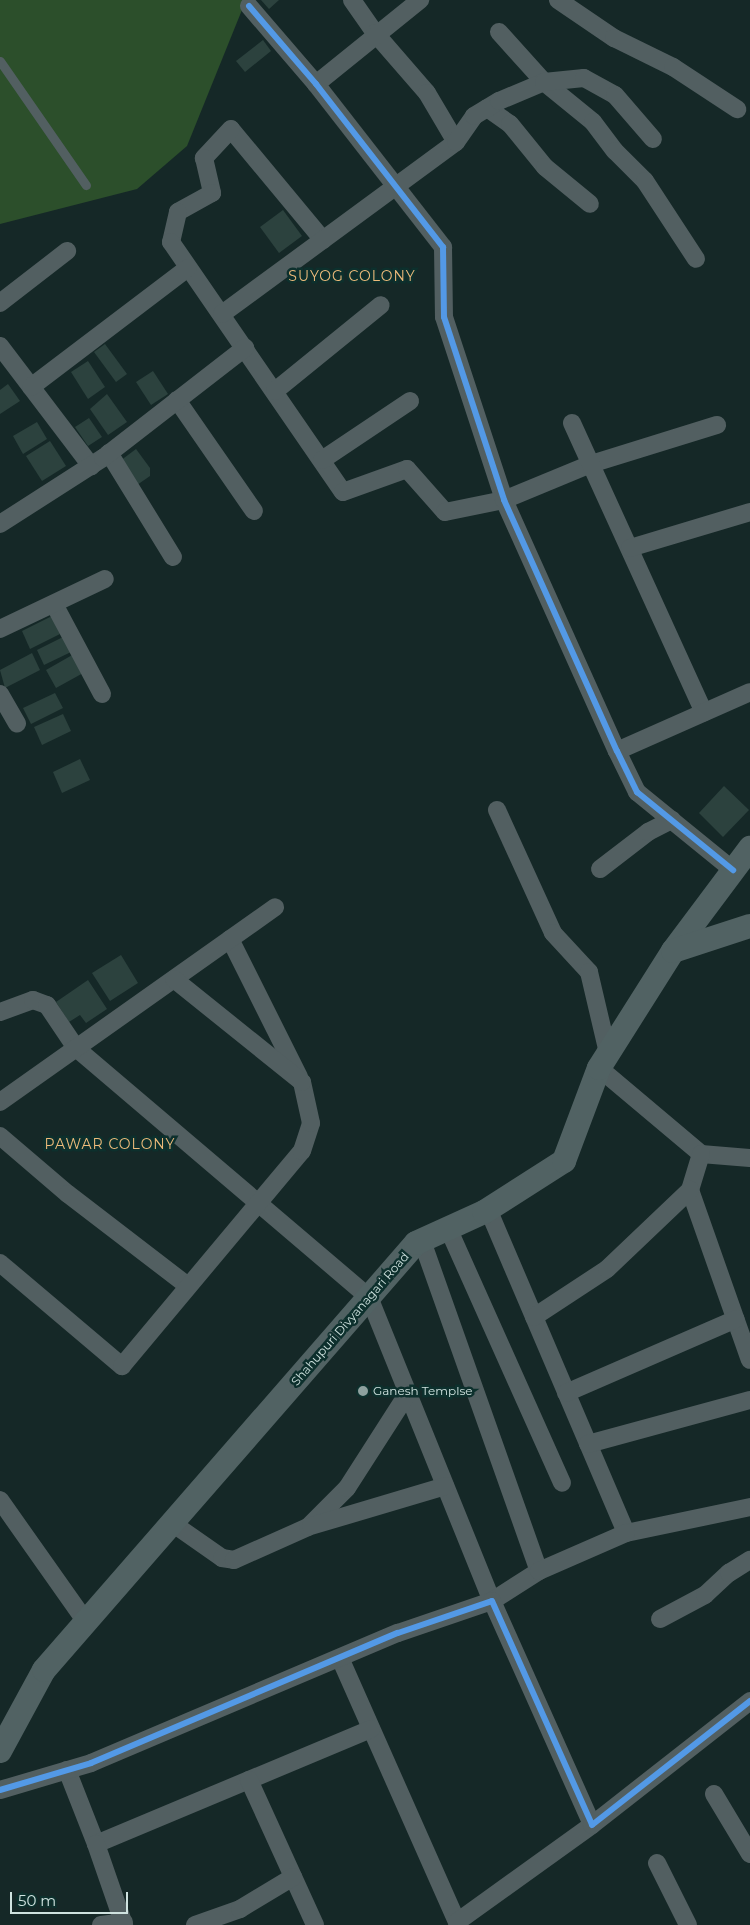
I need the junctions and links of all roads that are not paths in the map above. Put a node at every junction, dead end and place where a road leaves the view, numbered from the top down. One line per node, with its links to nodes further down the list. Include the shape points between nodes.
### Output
1 (352, 0): 6 (street)
2 (420, 0): 6 (street)
3 (558, 0): 11 (street, via 614,38 673,67)
4 (250, 6): 9 (street)
5 (499, 32): 8 (street)
6 (375, 33): 9 (street); 13 (street, via 427,93)
7 (0, 61): 14 (lane)
8 (544, 82): 10 (street); 12 (street, via 584,78 615,95); 19 (street, via 593,122 615,151 645,181)
9 (316, 84): 15 (street)
10 (487, 108): 13 (street, via 474,116); 16 (street, via 510,124 545,167)
11 (737, 109)
12 (653, 138)
13 (456, 142): 15 (street)
14 (86, 185)
15 (396, 186): 17 (street); 36 (street, via 443,247 444,317)
16 (590, 204)
17 (323, 240): 20 (street, via 231,129 204,158 212,193 178,212 171,242); 23 (street)
18 (67, 251): 21 (street)
19 (696, 259)
20 (188, 268): 23 (street); 26 (street)
21 (0, 303)
22 (381, 305): 27 (street)
23 (222, 314): 25 (street)
24 (0, 346): 26 (street)
25 (245, 348): 27 (street); 28 (street)
26 (31, 386): 35 (street)
27 (275, 391): 33 (street)
28 (178, 400): 32 (street); 37 (street)
29 (410, 401): 33 (street)
30 (572, 423): 34 (street)
31 (717, 425): 34 (street)
32 (109, 453): 35 (street); 41 (street)
33 (322, 460): 36 (street, via 343,492 407,469 445,512)
34 (591, 464): 36 (street); 40 (street)
35 (91, 466): 39 (street)
36 (504, 500): 50 (street)
37 (254, 511)
38 (750, 512): 40 (street)
39 (0, 524)
40 (630, 548): 48 (street)
41 (173, 557)
42 (105, 579): 43 (street)
43 (54, 604): 44 (street); 47 (street)
44 (0, 629)
45 (750, 692): 48 (street)
46 (0, 694): 49 (street)
47 (102, 694)
48 (704, 712): 50 (street)
49 (17, 724)
50 (617, 751): 52 (street, via 637,792)
51 (497, 810): 63 (street, via 553,933 589,972)
52 (672, 820): 54 (street, via 648,832); 55 (street)
53 (750, 848): 55 (main road, Shahupuri Divyanagari Road)
54 (600, 870)
55 (733, 870): 59 (main road, Shahupuri Divyanagari Road)
56 (275, 907): 58 (street)
57 (750, 926): 59 (main road)
58 (230, 939): 60 (street); 64 (street)
59 (673, 952): 63 (main road, Shahupuri Divyanagari Road)
60 (174, 979): 62 (street); 64 (street)
61 (0, 1012): 62 (street, via 33,1000 40,1001 47,1005)
62 (76, 1048): 65 (street); 70 (street)
63 (604, 1060): 67 (street); 71 (main road, Shahupuri Divyanagari Road, via 564,1161)
64 (302, 1082): 70 (street, via 310,1109 309,1137 302,1151)
65 (0, 1102)
66 (0, 1136): 75 (street)
67 (701, 1154): 68 (street); 69 (street)
68 (750, 1158)
69 (690, 1190): 77 (street, via 607,1269); 78 (street)
70 (257, 1202): 75 (street); 76 (street)
71 (488, 1209): 72 (main road, Shahupuri Divyanagari Road); 77 (street)
72 (448, 1228): 73 (main road, Shahupuri Divyanagari Road); 84 (street)
73 (422, 1241): 76 (main road, Shahupuri Divyanagari Road); 92 (street)
74 (0, 1263): 75 (street, via 122,1366)
75 (188, 1286)
76 (369, 1297): 81 (street); 88 (main road, Shahupuri Divyanagari Road)
77 (534, 1317): 80 (street)
78 (736, 1319): 79 (street); 80 (street)
79 (750, 1360)
80 (566, 1393): 83 (street)
81 (408, 1394): 85 (street); 89 (street, via 347,1488)
82 (750, 1400): 83 (street)
83 (588, 1444): 90 (street)
84 (562, 1483)
85 (445, 1486): 89 (street); 93 (street)
86 (0, 1500): 95 (street)
87 (750, 1506): 90 (street)
88 (172, 1523): 89 (street, via 222,1558 234,1560); 95 (main road, Shahupuri Divyanagari Road)
89 (308, 1527)
90 (626, 1533): 92 (street)
91 (750, 1560): 94 (street, via 728,1574 705,1596)
92 (538, 1571): 93 (street)
93 (492, 1601): 96 (street, via 398,1633); 104 (street)
94 (660, 1619)
95 (86, 1622): 99 (main road, Shahupuri Divyanagari Road, via 44,1670)
96 (340, 1658): 98 (street); 100 (street, via 91,1763)
97 (750, 1701): 104 (street)
98 (371, 1729): 101 (street); 110 (street)
99 (0, 1751)
100 (67, 1770): 102 (street); 105 (street)
101 (249, 1780): 105 (street); 108 (street)
102 (0, 1790)
103 (714, 1794): 106 (street)
104 (592, 1825): 110 (street)
105 (96, 1844): 109 (street)
106 (750, 1854)
107 (657, 1863): 114 (street)
108 (293, 1877): 112 (street, via 240,1909); 113 (street)
109 (124, 1923): 111 (street)
110 (458, 1923)
111 (101, 1925)
112 (195, 1925)
113 (315, 1925)
114 (688, 1925)

